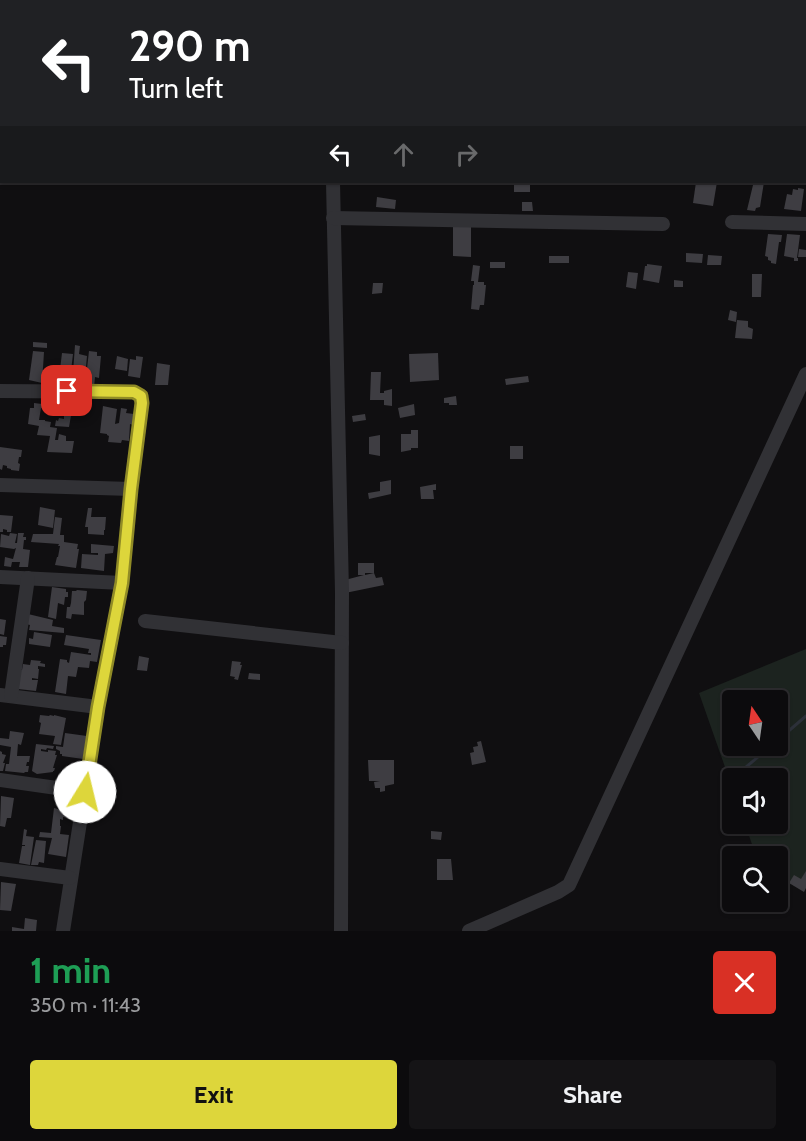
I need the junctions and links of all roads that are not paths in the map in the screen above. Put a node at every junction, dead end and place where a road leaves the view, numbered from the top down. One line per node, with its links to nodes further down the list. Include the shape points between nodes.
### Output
1 (333, 183): 2 (street)
2 (333, 218): 4 (street); 14 (street)
3 (732, 222): 5 (street)
4 (663, 224)
5 (806, 224)
6 (804, 380): 23 (street, via 569,885)
7 (0, 391): 9 (street, via 134,392 141,396)
8 (0, 485): 9 (street)
9 (131, 489): 12 (street)
10 (0, 577): 11 (street)
11 (28, 578): 12 (street); 15 (street)
12 (122, 583): 16 (street)
13 (145, 621): 14 (street)
14 (342, 644): 22 (street)
15 (6, 696): 16 (street)
16 (98, 707): 18 (street)
17 (0, 780): 18 (street)
18 (85, 792): 20 (street)
19 (0, 869): 20 (street)
20 (70, 878): 21 (street)
21 (63, 931)
22 (341, 931)
23 (469, 931)

